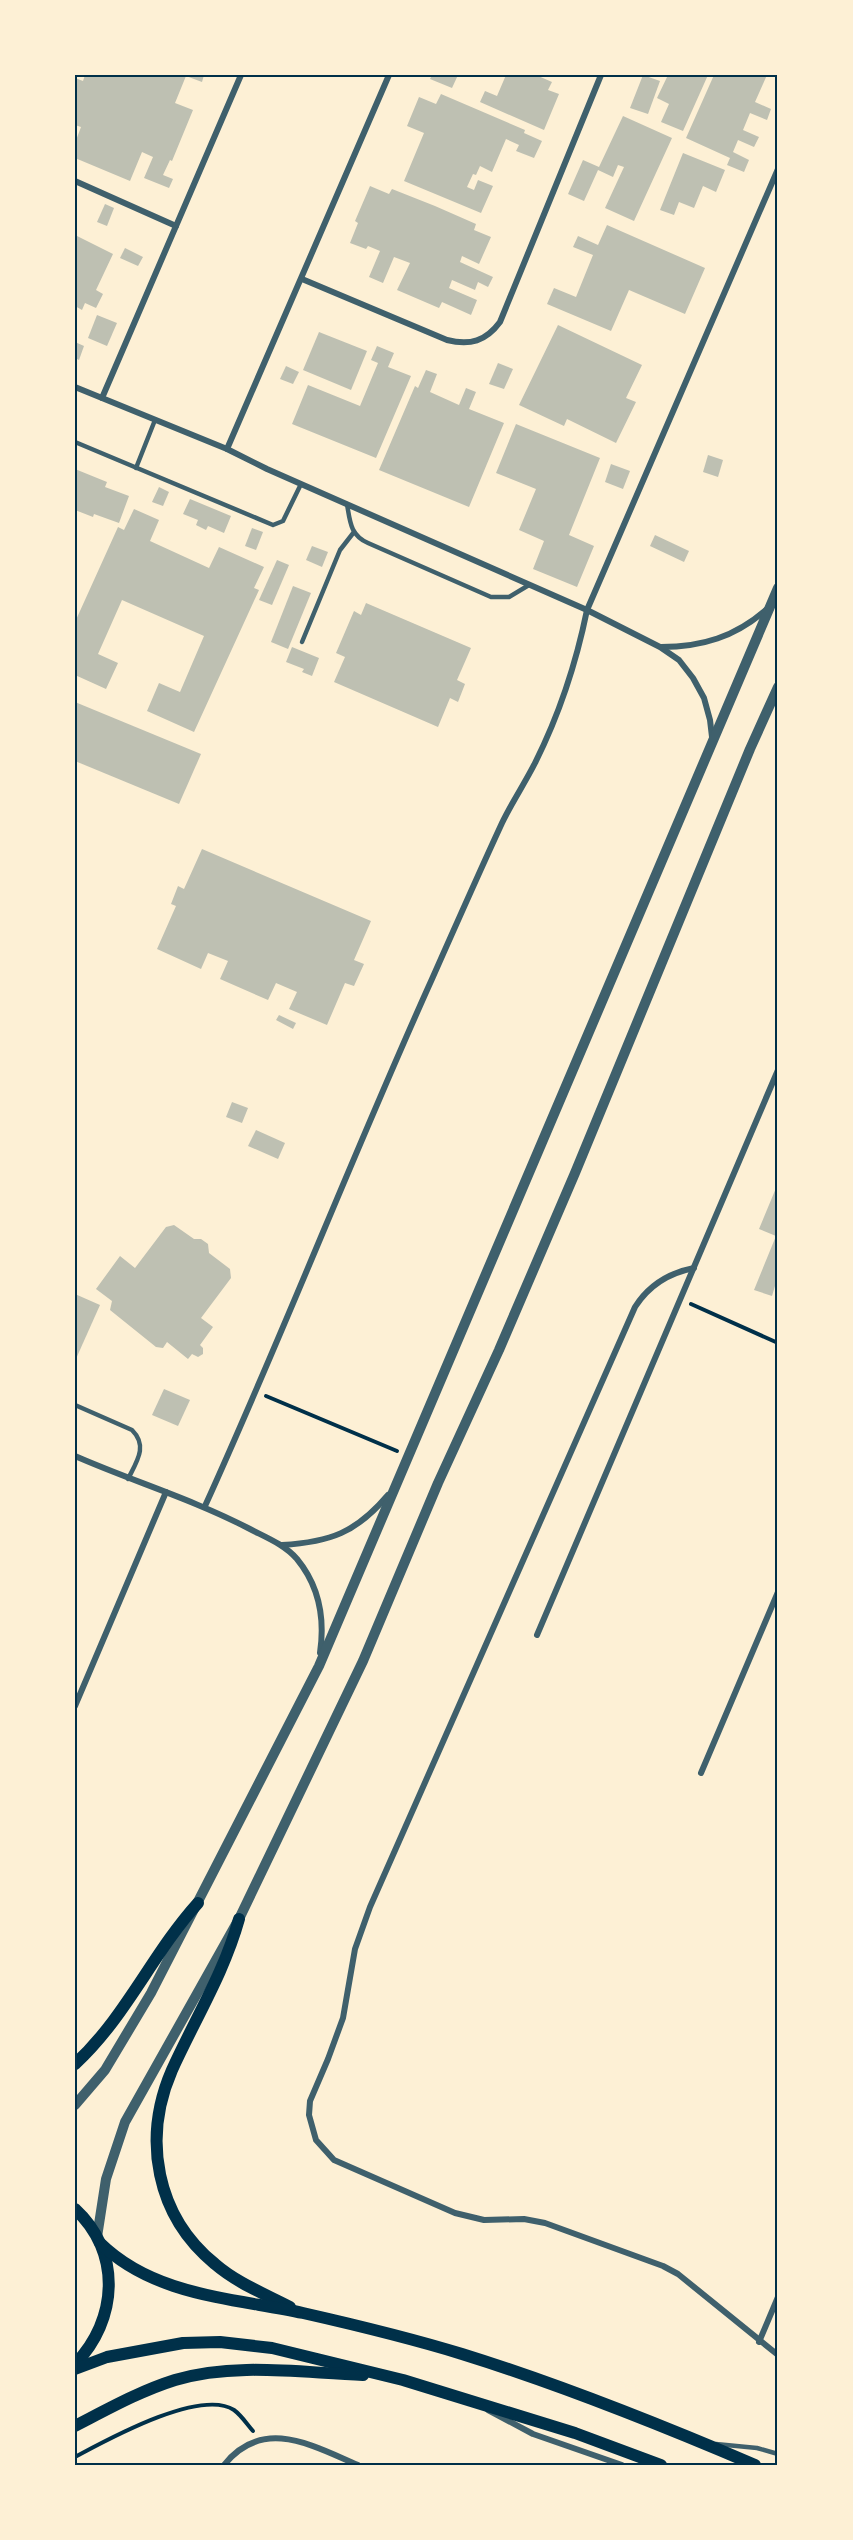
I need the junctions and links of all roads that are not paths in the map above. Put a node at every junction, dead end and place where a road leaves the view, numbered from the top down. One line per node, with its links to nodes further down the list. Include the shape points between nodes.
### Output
1 (241, 75): 6 (street)
2 (389, 75): 7 (street)
3 (601, 75): 7 (street, via 500,322 485,337 463,344 447,340)
4 (778, 169): 20 (street)
5 (75, 181): 6 (street)
6 (176, 226): 9 (street)
7 (302, 279): 12 (street)
8 (75, 387): 9 (street)
9 (102, 398): 10 (street)
10 (155, 420): 12 (street); 13 (lane)
11 (75, 442): 13 (lane)
12 (227, 449): 14 (street)
13 (136, 468): 14 (lane, via 273,525 283,521)
14 (301, 484): 15 (street)
15 (347, 504): 16 (lane); 17 (street)
16 (354, 532): 17 (lane, via 362,540 491,597 509,597); 21 (lane, via 340,549)
17 (529, 585): 20 (street)
18 (778, 588): 19 (street)
19 (770, 607): 22 (street, via 731,634 708,643); 24 (street)
20 (587, 610): 22 (street); 32 (street, via 577,659 562,703 424,997)
21 (302, 642)
22 (660, 647): 24 (street, via 679,660 699,688 711,720)
23 (778, 687): 40 (street, via 570,1184 363,1661)
24 (712, 742): 30 (street)
25 (778, 1070): 26 (street)
26 (694, 1268): 35 (street); 47 (street, via 659,1280 634,1307 369,1907 355,1949 343,2018 314,2089 309,2115 316,2140 334,2160 455,2213 484,2220 545,2223 663,2266 693,2284)
27 (75, 1405): 29 (lane, via 132,1430 138,1437 140,1454)
28 (75, 1456): 29 (street)
29 (128, 1479): 31 (street)
30 (392, 1491): 33 (street, via 362,1523 344,1533 325,1540); 36 (street)
31 (166, 1492): 32 (street); 37 (street)
32 (205, 1506): 33 (street)
33 (282, 1545): 36 (street, via 296,1558 316,1589 323,1626)
34 (778, 1592): 38 (street)
35 (537, 1635)
36 (319, 1666): 39 (street)
37 (75, 1706)
38 (701, 1773)
39 (198, 1903): 41 (main road, via 161,1950 121,2013); 42 (street, via 124,2041)
40 (239, 1919): 44 (street, via 125,2122 106,2179); 46 (main road, via 218,1979 172,2071 159,2109 157,2159 170,2208 198,2249 237,2280)
41 (75, 2064)
42 (75, 2105)
43 (75, 2209): 44 (main road)
44 (99, 2240): 46 (main road, via 134,2268 179,2288); 49 (main road, via 108,2270 109,2298 102,2326 88,2351)
45 (778, 2297): 47 (street)
46 (302, 2313): 54 (main road, via 461,2354 615,2407)
47 (759, 2342): 48 (street)
48 (778, 2355)
49 (75, 2364)
50 (75, 2369): 51 (main road, via 143,2349 220,2342 272,2348)
51 (388, 2376): 52 (main road); 53 (main road, via 211,2373 145,2390)
52 (480, 2404): 58 (street, via 533,2434); 59 (main road)
53 (75, 2426)
54 (705, 2444): 55 (lane, via 757,2448); 60 (main road)
55 (778, 2454)
56 (224, 2465): 57 (street, via 244,2447 280,2438 298,2439)
57 (358, 2465)
58 (622, 2465)
59 (661, 2465)
60 (756, 2465)

